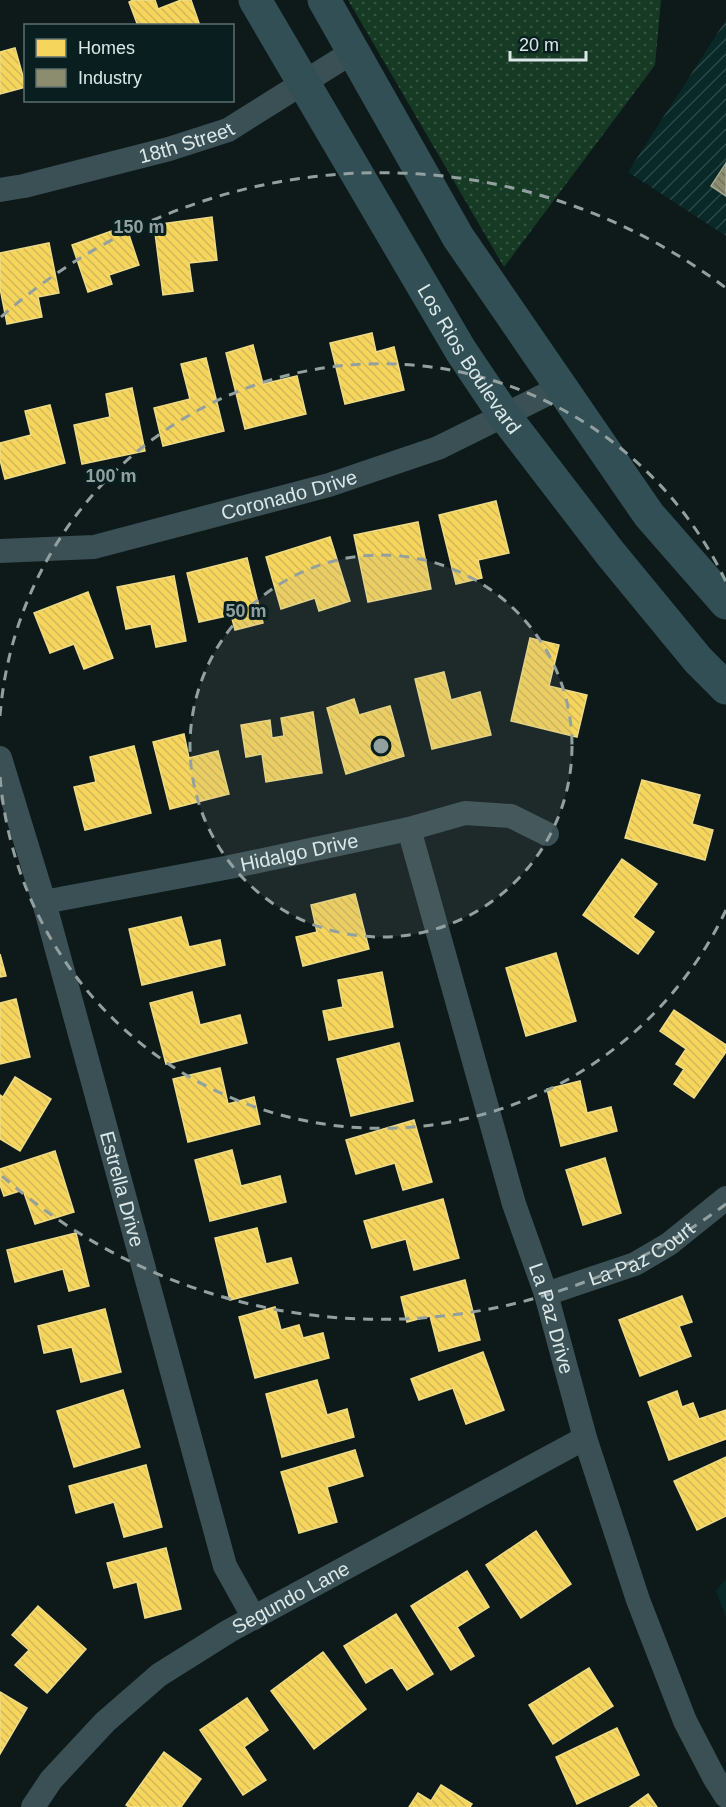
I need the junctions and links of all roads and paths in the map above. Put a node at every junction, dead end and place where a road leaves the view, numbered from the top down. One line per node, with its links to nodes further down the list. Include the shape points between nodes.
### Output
1 (255, 0): 4 (main road, Los Rios Boulevard)
2 (324, 0): 3 (main road)
3 (354, 51): 4 (street, 18th Street); 6 (main road, via 458,237)
4 (304, 82): 5 (street, 18th Street, via 228,130 169,149); 7 (main road, Los Rios Boulevard, via 461,351)
5 (0, 190)
6 (561, 387): 7 (street, Coronado Drive); 9 (main road, via 649,515)
7 (504, 415): 8 (street, Coronado Drive, via 438,448 317,488 94,547); 10 (main road, Los Rios Boulevard, via 610,553)
8 (0, 551)
9 (726, 603)
10 (726, 688)
11 (0, 758): 14 (street, Estrella Drive)
12 (409, 829): 13 (street, Hidalgo Drive, via 465,813 511,816); 14 (street, Hidalgo Drive); 16 (street, La Paz Drive, via 514,1204)
13 (547, 834)
14 (44, 902): 18 (street, Estrella Drive, via 225,1566)
15 (726, 1198): 16 (street, La Paz Court, via 669,1244 635,1264)
16 (546, 1294): 17 (street, La Paz Drive)
17 (585, 1438): 18 (street, Segundo Lane); 19 (street, La Paz Drive, via 638,1600 685,1721)
18 (254, 1618): 20 (street, Segundo Lane, via 159,1675 105,1722 51,1780)
19 (726, 1796)
20 (33, 1807)

